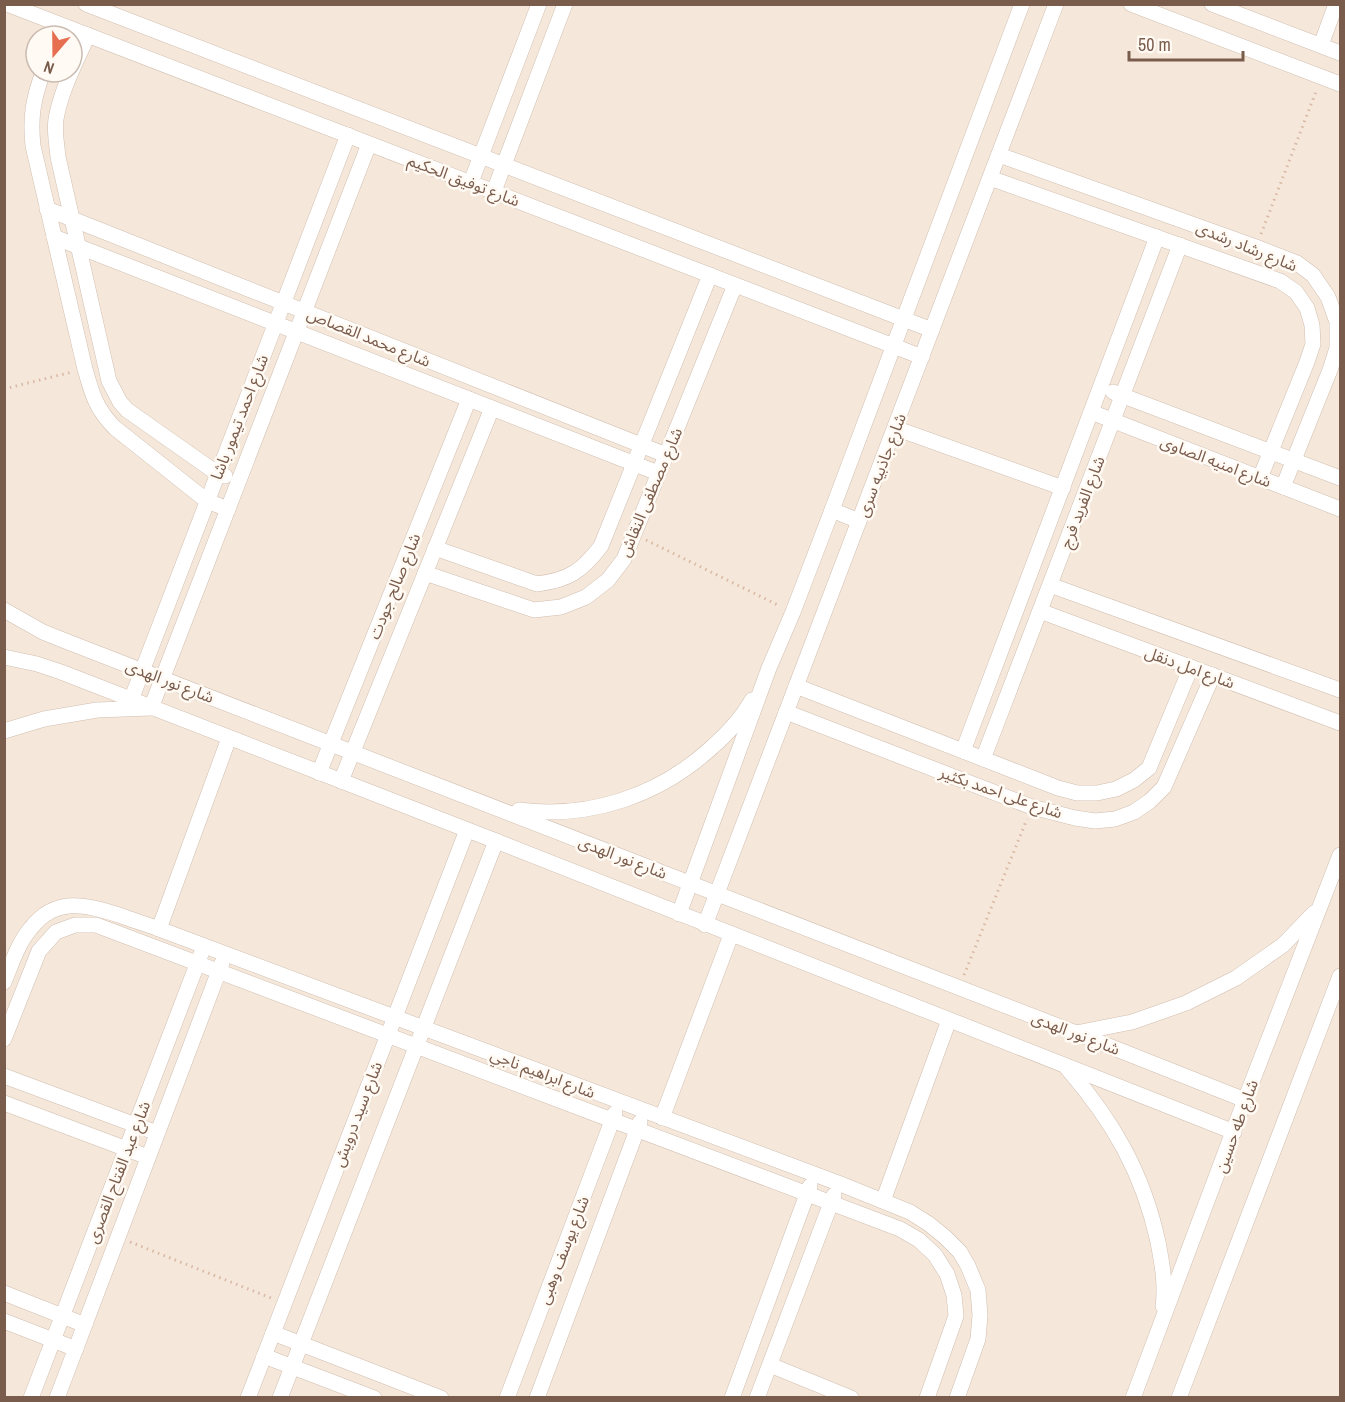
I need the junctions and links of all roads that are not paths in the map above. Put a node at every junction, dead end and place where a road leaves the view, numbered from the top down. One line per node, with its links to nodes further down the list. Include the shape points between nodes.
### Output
1 (6, 4): 10 (street, شارع توفيق الحكيم)
2 (538, 4): 20 (street)
3 (565, 4): 21 (street)
4 (1022, 4): 37 (street, شارع جاذبيه سرى)
5 (1056, 4): 19 (street, شارع جاذبيه سرى)
6 (1131, 4): 16 (street)
7 (1212, 4): 13 (street)
8 (1336, 4): 13 (street)
9 (87, 5): 20 (street, شارع توفيق الحكيم)
10 (45, 24)
11 (84, 34): 12 (street, شارع توفيق الحكيم)
12 (88, 35): 17 (street, شارع توفيق الحكيم); 26 (street, via 56,121 58,157)
13 (1321, 45): 14 (street)
14 (1341, 53)
15 (39, 84): 25 (street, via 32,111 33,146)
16 (1341, 84)
17 (348, 135): 18 (street, شارع توفيق الحكيم); 35 (street, شارع احمد تيمور باشا)
18 (369, 144): 23 (street, شارع توفيق الحكيم); 36 (street, شارع احمد تيمور باشا)
19 (999, 155): 22 (street, شارع جاذبيه سرى); 31 (street, شارع رشاد رشدى)
20 (481, 157): 21 (street, شارع توفيق الحكيم); 23 (street)
21 (503, 165): 24 (street); 37 (street, شارع توفيق الحكيم)
22 (990, 178): 28 (street, شارع رشاد رشدى); 39 (street, شارع جاذبيه سرى)
23 (471, 182): 24 (street, شارع توفيق الحكيم)
24 (494, 191): 33 (street, شارع توفيق الحكيم)
25 (47, 209): 26 (street, شارع محمد القصاص); 27 (street)
26 (72, 219): 30 (street); 35 (street, شارع محمد القصاص)
27 (54, 237): 30 (street, شارع محمد القصاص); 62 (street, via 97,406 105,418)
28 (1157, 237): 29 (street, شارع رشاد رشدى); 43 (street, شارع الفريد فرج)
29 (1180, 245): 32 (street, شارع رشاد رشدى); 44 (street, شارع الفريد فرج)
30 (78, 246): 38 (street, شارع محمد القصاص); 56 (street, via 109,381 120,402)
31 (1256, 247): 32 (street); 53 (street, شارع رشاد رشدى, via 1297,263 1313,275 1328,297 1336,322 1337,348)
32 (1247, 269): 51 (street, شارع رشاد رشدى, via 1280,281 1296,292 1312,326 1313,344)
33 (710, 275): 34 (street, شارع توفيق الحكيم); 50 (street, شارع مصطفى النقاش)
34 (735, 285): 41 (street, شارع توفيق الحكيم); 52 (street, شارع مصطفى النقاش)
35 (284, 303): 36 (street, شارع محمد القصاص); 38 (street, شارع احمد تيمور باشا)
36 (305, 311): 40 (street, شارع احمد تيمور باشا); 50 (street, شارع محمد القصاص)
37 (904, 319): 39 (street, شارع توفيق الحكيم); 41 (street, شارع جاذبيه سرى)
38 (275, 324): 40 (street, شارع محمد القصاص); 56 (street, شارع احمد تيمور باشا)
39 (932, 330): 42 (street, شارع جاذبيه سرى)
40 (297, 332): 45 (street, شارع محمد القصاص); 59 (street, شارع احمد تيمور باشا)
41 (894, 346): 42 (street, شارع توفيق الحكيم); 65 (street, شارع جاذبيه سرى)
42 (922, 357): 49 (street, شارع جاذبيه سرى)
43 (1101, 387): 44 (street, شارع امنيه الصاوى); 47 (street, شارع الفريد فرج)
44 (1122, 395): 48 (street, شارع الفريد فرج); 51 (street, شارع امنيه الصاوى)
45 (469, 399): 46 (street, شارع محمد القصاص); 68 (street, شارع صالح جودت)
46 (492, 408): 54 (street, شارع محمد القصاص); 67 (street, شارع صالح جودت)
47 (1091, 412): 48 (street, شارع امنيه الصاوى); 61 (street, شارع الفريد فرج)
48 (1113, 420): 57 (street, شارع امنيه الصاوى); 71 (street, شارع الفريد فرج)
49 (895, 428): 61 (street); 66 (street, شارع جاذبيه سرى)
50 (641, 445): 52 (street, شارع محمد القصاص); 54 (street, شارع مصطفى النقاش)
51 (1271, 452): 53 (street, شارع امنيه الصاوى); 57 (street, شارع رشاد رشدى)
52 (666, 455): 55 (street, شارع مصطفى النقاش)
53 (1293, 460): 58 (street, شارع امنيه الصاوى); 60 (street, شارع رشاد رشدى)
54 (634, 463): 55 (street, شارع محمد القصاص); 70 (street, شارع مصطفى النقاش, via 601,546 589,562)
55 (658, 473): 72 (street, شارع مصطفى النقاش, via 624,559 608,580 586,597)
56 (218, 474): 59 (street); 62 (street, شارع احمد تيمور باشا)
57 (1260, 478): 60 (street, شارع امنيه الصاوى)
58 (1341, 478)
59 (239, 481): 63 (street, شارع احمد تيمور باشا)
60 (1283, 487): 64 (street, شارع امنيه الصاوى)
61 (1063, 488): 90 (street, شارع الفريد فرج)
62 (207, 501): 63 (street); 78 (street, شارع احمد تيمور باشا)
63 (228, 509): 80 (street, شارع احمد تيمور باشا)
64 (1341, 509)
65 (832, 510): 66 (street); 77 (street, شارع جاذبيه سرى)
66 (859, 521): 81 (street, شارع جاذبيه سرى)
67 (435, 548): 69 (street, شارع صالح جودت); 70 (street, via 537,584)
68 (398, 576): 69 (street, شارع مصطفى النقاش); 89 (street, شارع صالح جودت)
69 (423, 579): 72 (street, شارع مصطفى النقاش, via 534,610); 91 (street, شارع صالح جودت)
70 (554, 582): 72 (street)
71 (1050, 585): 74 (street, شارع الفريد فرج); 82 (street, شارع امل دنقل)
72 (561, 607)
73 (4, 610): 78 (street, شارع نور الهدى, via 43,632)
74 (1040, 611): 76 (street, شارع امل دنقل); 92 (street, شارع الفريد فرج)
75 (4, 657): 83 (street, شارع نور الهدى, via 37,664)
76 (1191, 667): 79 (street, شارع امل دنقل); 95 (street, شارع على احمد بكثير, via 1149,768 1134,780)
77 (769, 668): 96 (street, via 750,705 724,737 693,764 658,786 620,802 580,811 538,813); 101 (street, شارع جاذبيه سرى)
78 (142, 670): 80 (street, شارع نور الهدى); 83 (street, شارع احمد تيمور باشا)
79 (1214, 675): 86 (street, شارع امل دنقل); 97 (street, شارع على احمد بكثير, via 1164,787 1134,812)
80 (163, 678): 84 (street, شارع احمد تيمور باشا); 89 (street, شارع نور الهدى)
81 (796, 686): 85 (street, شارع جاذبيه سرى); 90 (street, شارع على احمد بكثير)
82 (1341, 690)
83 (130, 700): 84 (street, شارع نور الهدى)
84 (152, 708): 87 (street, via 97,710); 88 (street, شارع نور الهدى)
85 (786, 712): 97 (street, شارع على احمد بكثير, via 1032,807); 102 (street, شارع جاذبيه سرى)
86 (1341, 723)
87 (4, 731)
88 (229, 738): 93 (street, شارع نور الهدى); 107 (street)
89 (330, 744): 91 (street, شارع نور الهدى); 93 (street, شارع صالح جودت)
90 (963, 751): 92 (street, شارع على احمد بكثير)
91 (352, 752): 94 (street, شارع صالح جودت); 96 (street, شارع نور الهدى)
92 (983, 759): 95 (street, شارع على احمد بكثير, via 1058,788)
93 (319, 773): 94 (street, شارع نور الهدى)
94 (341, 781): 98 (street, شارع نور الهدى)
95 (1097, 794): 97 (street)
96 (497, 808): 101 (street, شارع نور الهدى)
97 (1095, 821)
98 (467, 830): 99 (street, شارع نور الهدى); 116 (street, شارع سيد درويش)
99 (496, 841): 105 (street, شارع نور الهدى); 118 (street, شارع سيد درويش)
100 (1341, 855): 103 (street, شارع طه حسين)
101 (690, 883): 102 (street, شارع نور الهدى); 105 (street, شارع جاذبيه سرى)
102 (717, 894): 106 (street, شارع جاذبيه سرى); 119 (street, شارع نور الهدى)
103 (1320, 907): 119 (street, via 1283,945 1236,978 1186,1003 1132,1022); 125 (street, شارع طه حسين)
104 (48, 913): 107 (street, شارع ابراهيم ناجي, via 77,904); 108 (street); 115 (street, شارع ابراهيم ناجي, via 31,927)
105 (679, 914): 106 (street, شارع نور الهدى)
106 (705, 925): 109 (street, شارع نور الهدى)
107 (159, 928): 110 (street, شارع ابراهيم ناجي)
108 (56, 932): 112 (street, شارع ابراهيم ناجي, via 75,925 96,925); 121 (street, via 39,951)
109 (731, 935): 117 (street, شارع نور الهدى); 129 (street)
110 (204, 946): 111 (street, شارع ابراهيم ناجي); 112 (street, شارع عبد الفتاح القصرى)
111 (225, 954): 113 (street, شارع عبد الفتاح القصرى); 116 (street, شارع ابراهيم ناجي)
112 (198, 964): 113 (street, شارع ابراهيم ناجي); 131 (street, شارع عبد الفتاح القصرى)
113 (219, 972): 120 (street, شارع ابراهيم ناجي); 134 (street, شارع عبد الفتاح القصرى)
114 (1341, 976): 168 (street)
115 (4, 982)
116 (394, 1017): 118 (street, شارع ابراهيم ناجي); 120 (street, شارع سيد درويش)
117 (949, 1020): 123 (street, شارع نور الهدى); 140 (street)
118 (423, 1028): 122 (street, شارع سيد درويش); 126 (street, شارع ابراهيم ناجي)
119 (1076, 1033): 125 (street, شارع نور الهدى)
120 (388, 1035): 122 (street, شارع ابراهيم ناجي); 147 (street, شارع سيد درويش)
121 (4, 1040)
122 (416, 1046): 130 (street, شارع ابراهيم ناجي); 149 (street, شارع سيد درويش)
123 (1065, 1065): 133 (street, شارع نور الهدى); 146 (street, via 1110,1123 1142,1188 1161,1258 1165,1294)
124 (4, 1076): 131 (street)
125 (1245, 1100): 133 (street, شارع طه حسين)
126 (620, 1102): 128 (street, شارع ابراهيم ناجي); 130 (street, شارع يوسف وهبى)
127 (4, 1103): 135 (street)
128 (645, 1111): 129 (street, شارع ابراهيم ناجي); 132 (street, شارع يوسف وهبى)
129 (662, 1118): 137 (street, شارع ابراهيم ناجي)
130 (612, 1120): 132 (street, شارع ابراهيم ناجي); 161 (street, شارع يوسف وهبى)
131 (136, 1124): 134 (street); 135 (street, شارع عبد الفتاح القصرى)
132 (638, 1130): 139 (street, شارع ابراهيم ناجي); 162 (street, شارع يوسف وهبى)
133 (1234, 1132): 146 (street, شارع طه حسين)
134 (157, 1133): 136 (street, شارع عبد الفتاح القصرى)
135 (126, 1149): 136 (street); 143 (street, شارع عبد الفتاح القصرى)
136 (148, 1157): 145 (street, شارع عبد الفتاح القصرى)
137 (814, 1175): 138 (street, شارع ابراهيم ناجي); 139 (street)
138 (838, 1183): 140 (street, شارع ابراهيم ناجي); 141 (street)
139 (807, 1194): 141 (street, شارع ابراهيم ناجي); 163 (street)
140 (883, 1201): 166 (street, شارع ابراهيم ناجي, via 910,1212 945,1237 960,1252 978,1290 978,1339)
141 (831, 1203): 152 (street); 165 (street, شارع ابراهيم ناجي, via 920,1240 947,1274 956,1316)
142 (4, 1293): 143 (street)
143 (62, 1316): 145 (street); 148 (street, شارع عبد الفتاح القصرى)
144 (4, 1321): 148 (street)
145 (85, 1325): 150 (street, شارع عبد الفتاح القصرى)
146 (1158, 1330): 167 (street, شارع طه حسين)
147 (273, 1333): 149 (street); 151 (street, شارع سيد درويش)
148 (53, 1340): 150 (street); 155 (street, شارع عبد الفتاح القصرى)
149 (301, 1344): 153 (street, شارع سيد درويش); 160 (street)
150 (76, 1349): 156 (street, شارع عبد الفتاح القصرى)
151 (264, 1356): 153 (street); 157 (street, شارع سيد درويش)
152 (770, 1365): 154 (street); 164 (street)
153 (292, 1366): 158 (street, شارع سيد درويش); 159 (street)
154 (762, 1396)
155 (31, 1398)
156 (57, 1398)
157 (248, 1398)
158 (280, 1398)
159 (374, 1398)
160 (441, 1398)
161 (507, 1398)
162 (537, 1398)
163 (732, 1398)
164 (851, 1398)
165 (927, 1398)
166 (957, 1398)
167 (1133, 1398)
168 (1179, 1398)

